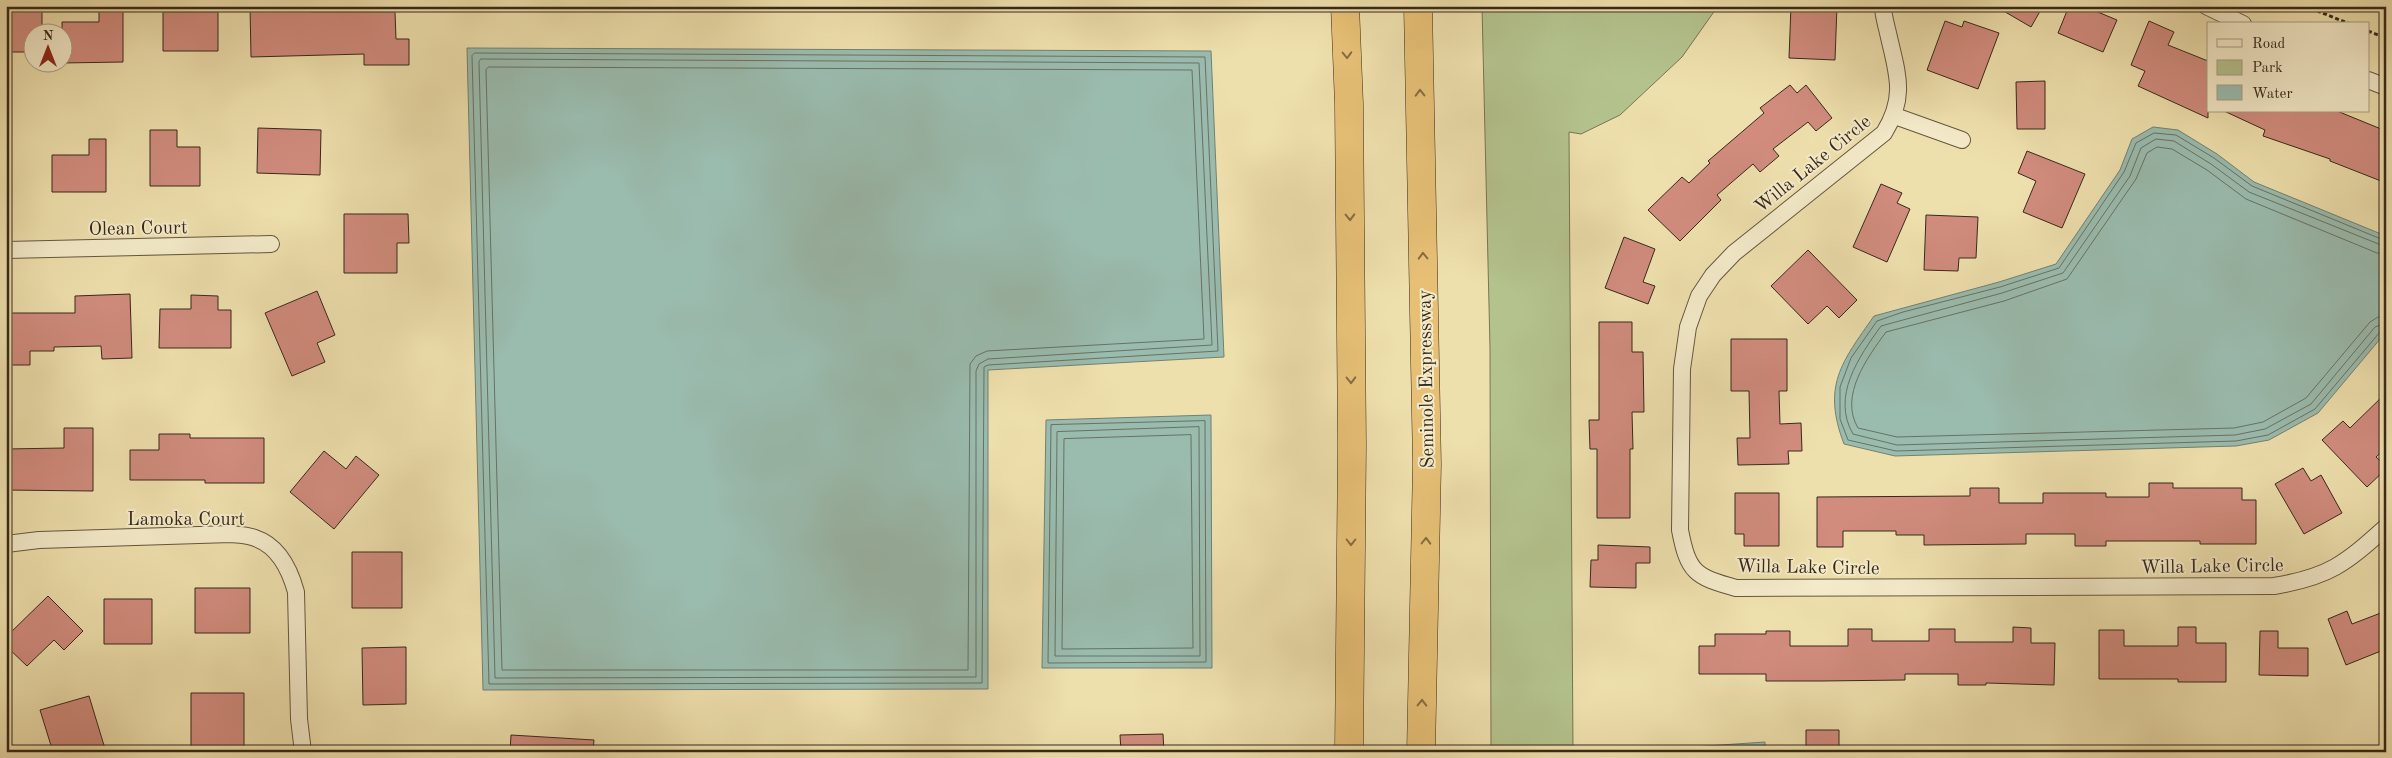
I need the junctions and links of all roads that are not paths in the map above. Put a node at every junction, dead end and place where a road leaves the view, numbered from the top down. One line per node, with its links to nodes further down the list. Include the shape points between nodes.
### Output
1 (1345, 6): 15 (highway, one-way to 15, via 1352,436)
2 (1418, 6): 16 (highway, Seminole Expressway, one-way to 2, via 1427,464)
3 (1883, 6): 8 (street, Willa Lake Circle, via 1898,74)
4 (2206, 6): 5 (street)
5 (2239, 22)
6 (2370, 81): 7 (street)
7 (2386, 87)
8 (1894, 116): 9 (street); 12 (street, Willa Lake Circle, via 1884,133 1734,253 1699,296 1688,327 1682,369 1680,530 1692,568 1708,581 1736,588 2274,586 2306,581 2328,572 2354,555)
9 (1962, 140)
10 (271, 244): 11 (street, Olean Court)
11 (6, 250)
12 (2386, 527)
13 (6, 544): 14 (street, Lamoka Court, via 39,540 231,534 255,538 276,551 290,573 296,592 299,719)
14 (303, 752)
15 (1349, 752)
16 (1421, 752)

